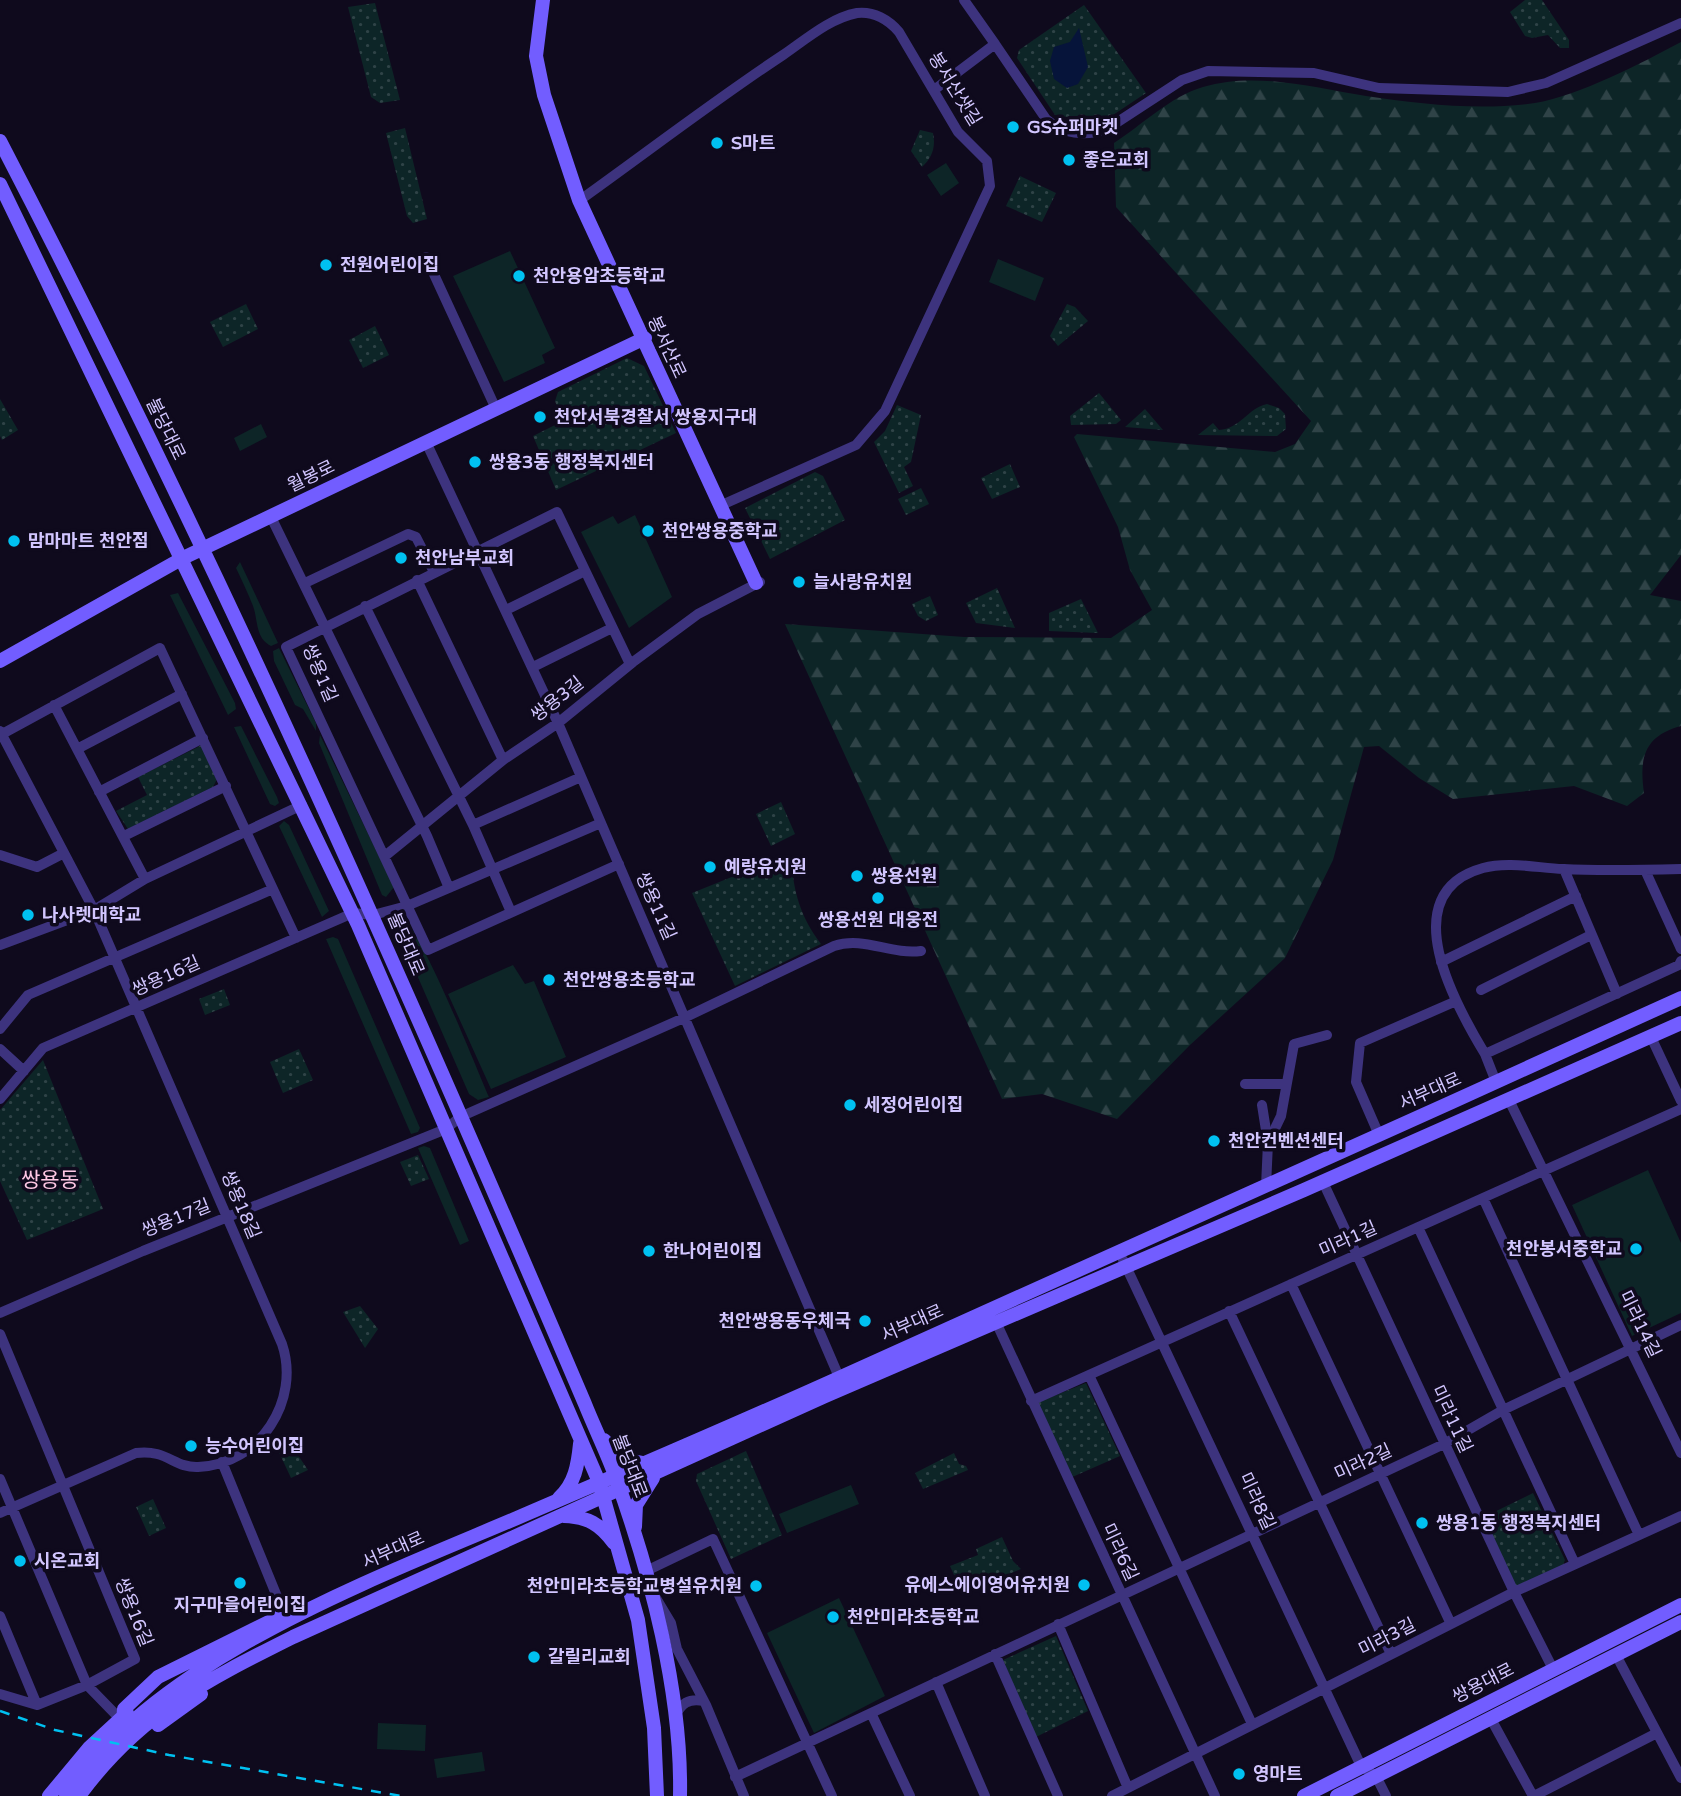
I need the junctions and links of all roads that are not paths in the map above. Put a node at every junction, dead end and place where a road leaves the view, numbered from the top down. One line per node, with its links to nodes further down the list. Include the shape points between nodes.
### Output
1 (543, 0): 13 (main road, 봉서산로, via 536,56 544,95 579,200)
2 (549, 0): 10 (main road, 봉서산로, via 541,56)
3 (964, 0): 5 (street)
4 (1681, 23): 5 (street, via 1546,82 1508,92 1379,88 1314,73 1208,71 1182,80 1096,133 1076,133 1046,119)
5 (995, 44): 6 (street)
6 (934, 90): 10 (street, 봉서산샛길, via 890,22 859,13 837,20 751,75); 16 (street, 봉서산샛길, via 958,132 986,161 990,186 885,411 856,445)
7 (0, 141): 9 (main road, 불당대로)
8 (0, 184): 11 (main road, 불당대로)
9 (27, 192): 11 (main road); 18 (main road, 불당대로)
10 (583, 198): 13 (main road, 봉서산로)
11 (5, 205): 20 (main road, 불당대로)
12 (426, 257): 14 (street)
13 (643, 338): 14 (main road, 월봉로); 16 (main road, 봉서산로); 25 (main road, 봉서산로)
14 (496, 409): 15 (main road, 월봉로)
15 (426, 442): 17 (main road, 월봉로); 19 (street, 쌍용11길)
16 (724, 504): 25 (main road, 봉서산로)
17 (271, 517): 18 (main road, 월봉로); 24 (street)
18 (204, 549): 20 (main road, 월봉로); 65 (main road, 불당대로)
19 (477, 551): 21 (street, 쌍용1길, via 557,512); 22 (street, 쌍용1길); 27 (street, 쌍용11길)
20 (183, 558): 30 (main road, 월봉로); 44 (main road, 불당대로)
21 (585, 571): 27 (street); 29 (street)
22 (434, 572): 23 (street, 쌍용1길); 24 (street, via 416,537 408,534)
23 (417, 580): 26 (street, 쌍용1길); 39 (street)
24 (304, 583): 28 (street)
25 (758, 583): 31 (street, 쌍용3길, via 698,614)
26 (365, 606): 28 (street, 쌍용1길); 43 (street)
27 (506, 610): 32 (street, 쌍용11길)
28 (325, 626): 47 (street); 52 (street, 쌍용1길, via 286,647)
29 (612, 628): 31 (street); 32 (street)
30 (0, 661)
31 (629, 664): 35 (street, 쌍용3길)
32 (533, 667): 35 (street, 쌍용11길)
33 (182, 694): 34 (street, via 160,649); 37 (street); 38 (street)
34 (54, 705): 36 (street); 38 (street)
35 (558, 723): 39 (street, 쌍용3길); 40 (street, 쌍용11길)
36 (1, 732): 50 (street, 쌍용18길)
37 (203, 738): 41 (street); 42 (street)
38 (77, 749): 42 (street)
39 (503, 760): 43 (street, 쌍용3길)
40 (581, 777): 45 (street, 쌍용11길); 46 (street)
41 (226, 786): 48 (street); 49 (street)
42 (99, 792): 49 (street)
43 (458, 798): 46 (street); 47 (street, 쌍용3길)
44 (302, 805): 48 (street); 65 (main road, 불당대로)
45 (601, 823): 53 (street, 쌍용11길); 56 (street, 쌍용16길)
46 (473, 825): 56 (street)
47 (421, 827): 52 (street, 쌍용3길); 59 (street)
48 (247, 831): 58 (street); 60 (street)
49 (124, 836): 58 (street)
50 (64, 853): 51 (street, via 37,867); 63 (street, 쌍용18길)
51 (0, 855)
52 (385, 856): 62 (street, 쌍용1길)
53 (619, 864): 64 (street); 79 (street, 쌍용11길)
54 (1564, 869): 57 (street); 61 (street); 73 (street, via 1483,868 1463,878 1439,906 1436,923)
55 (1681, 869): 57 (street)
56 (491, 870): 59 (street, 쌍용16길); 64 (street)
57 (1645, 870): 69 (street)
58 (145, 879): 63 (street)
59 (449, 888): 62 (street, 쌍용16길)
60 (273, 889): 67 (street); 71 (street)
61 (1576, 896): 66 (street); 73 (street)
62 (407, 906): 64 (street, 쌍용1길, via 428,950); 65 (street, 쌍용16길)
63 (94, 910): 68 (street); 71 (street, 쌍용18길)
64 (511, 912)
65 (363, 914): 67 (street, 쌍용16길); 95 (main road, 불당대로); 96 (main road, 불당대로)
66 (1591, 935): 74 (street); 75 (street)
67 (296, 938): 78 (street, 쌍용16길)
68 (0, 945)
69 (1681, 949)
70 (921, 951): 79 (street, 쌍용17길, via 899,952 851,941)
71 (114, 958): 78 (street, 쌍용18길); 81 (street, via 28,995)
72 (1681, 961): 75 (street)
73 (1441, 962): 77 (street)
74 (1481, 989)
75 (1617, 994): 85 (street)
76 (1681, 998): 87 (main road, 서부대로)
77 (1454, 1002): 85 (street); 97 (street, via 1360,1043 1356,1082)
78 (136, 1007): 86 (street, 쌍용16길, via 43,1048); 103 (street, 쌍용18길)
79 (685, 1017): 95 (street, 쌍용17길); 118 (street, 쌍용11길)
80 (1681, 1023): 83 (main road, 서부대로)
81 (0, 1029)
82 (1327, 1035): 89 (street, via 1294,1044)
83 (1651, 1037): 91 (main road, 서부대로); 92 (street)
84 (0, 1049): 86 (street)
85 (1485, 1054): 87 (street)
86 (24, 1071): 90 (street, 쌍용16길)
87 (1496, 1082): 97 (main road, 서부대로)
88 (1245, 1084): 89 (street)
89 (1285, 1084): 98 (street, via 1281,1116)
90 (0, 1099)
91 (1509, 1100): 99 (street, 미라14길); 100 (main road, 서부대로)
92 (1681, 1101)
93 (1262, 1105): 98 (street)
94 (1681, 1109): 99 (street, 미라1길)
95 (460, 1117): 96 (street, 쌍용17길); 121 (main road, 불당대로)
96 (446, 1129): 103 (street, 쌍용17길); 122 (main road, 불당대로)
97 (1379, 1136): 101 (main road, 서부대로)
98 (1268, 1143): 101 (street)
99 (1544, 1170): 102 (street, 미라1길); 115 (street, 미라14길)
100 (1323, 1182): 106 (street, 미라11길); 107 (main road, 서부대로)
101 (1266, 1186): 105 (main road, 서부대로)
102 (1483, 1198): 104 (street, 미라1길); 117 (street)
103 (227, 1216): 110 (street, 쌍용17길); 125 (street, 쌍용18길, via 282,1344 289,1373 285,1400 275,1421 254,1445)
104 (1418, 1227): 106 (street, 미라1길); 120 (street)
105 (1119, 1251): 107 (street, 미라8길); 118 (main road, 서부대로)
106 (1355, 1255): 108 (street, 미라1길); 123 (street, 미라11길)
107 (1126, 1266): 111 (main road, 서부대로); 114 (street, 미라8길)
108 (1291, 1284): 109 (street, 미라1길); 127 (street)
109 (1229, 1311): 114 (street, 미라1길); 136 (street)
110 (0, 1313)
111 (996, 1322): 118 (main road, 서부대로); 119 (street, 미라6길)
112 (1681, 1325): 115 (street, 미라2길)
113 (0, 1334): 132 (street, 쌍용16길)
114 (1163, 1342): 116 (street, 미라1길); 141 (street, 미라8길)
115 (1633, 1349): 117 (street, 미라2길); 124 (street, 미라14길)
116 (1089, 1375): 119 (street, 미라1길); 146 (street)
117 (1567, 1379): 120 (street, 미라2길); 142 (street)
118 (841, 1383): 126 (main road, 서부대로); 129 (main road, 서부대로)
119 (1031, 1401): 150 (street, 미라6길)
120 (1503, 1410): 123 (street, 미라2길); 145 (street)
121 (595, 1429): 126 (main road, via 623,1459); 128 (main road, 불당대로)
122 (580, 1439): 131 (main road, 불당대로); 135 (main road, via 570,1485)
123 (1444, 1444): 127 (street, 미라2길); 149 (street, 미라11길)
124 (1681, 1453)
125 (222, 1462): 132 (street, 쌍용18길, via 194,1467 157,1452 136,1453); 151 (street)
126 (643, 1463): 128 (main road, 서부대로)
127 (1380, 1474): 136 (street, 미라2길); 159 (street)
128 (615, 1475): 131 (main road, 서부대로); 133 (main road, 불당대로)
129 (654, 1476): 133 (main road, 서부대로); 144 (main road, via 636,1505)
130 (0, 1479): 137 (street)
131 (599, 1482): 134 (main road, 불당대로); 135 (main road, 서부대로)
132 (63, 1485): 137 (street, 쌍용18길); 166 (street, 쌍용16길, via 135,1659)
133 (620, 1492): 134 (main road, 서부대로); 144 (main road, 불당대로)
134 (604, 1498): 139 (main road, 서부대로); 143 (main road, 불당대로)
135 (554, 1502): 148 (main road, 서부대로)
136 (1319, 1502): 141 (street, 미라2길); 161 (street)
137 (12, 1507): 138 (street, 쌍용18길); 166 (street)
138 (0, 1513)
139 (560, 1516): 143 (main road, via 582,1517 598,1524); 154 (main road, 서부대로)
140 (1681, 1516): 142 (street, 미라3길)
141 (1253, 1534): 146 (street, 미라2길); 167 (street, 미라8길)
142 (1639, 1535): 145 (street, 미라3길)
143 (621, 1552): 189 (main road, 불당대로, via 652,1705)
144 (638, 1552): 147 (main road, 불당대로)
145 (1575, 1564): 149 (street, 미라3길)
146 (1180, 1568): 150 (street, 미라2길); 176 (street)
147 (646, 1577): 170 (street); 173 (main road, 불당대로, via 660,1629); 178 (street, via 713,1539)
148 (346, 1592): 153 (main road); 164 (main road, 서부대로)
149 (1514, 1592): 159 (street, 미라3길); 163 (street, 미라11길)
150 (1122, 1596): 158 (street, 미라2길); 179 (street, 미라6길)
151 (278, 1599): 153 (street); 156 (street)
152 (1681, 1605): 163 (main road, 쌍용대로)
153 (294, 1611): 156 (main road)
154 (346, 1612): 164 (main road, 서부대로); 175 (main road, via 241,1670 145,1731)
155 (0, 1616): 171 (street)
156 (273, 1619): 175 (main road, via 158,1677 124,1709)
157 (1681, 1622): 162 (main road, 쌍용대로)
158 (1058, 1624): 160 (street, 미라2길); 184 (street)
159 (1451, 1624): 161 (street, 미라3길)
160 (995, 1654): 165 (street, 미라2길); 195 (street)
161 (1391, 1654): 167 (street, 미라3길)
162 (1616, 1655): 174 (main road, 쌍용대로); 177 (street)
163 (1553, 1669): 180 (main road, 쌍용대로)
164 (206, 1673): 169 (main road); 169 (main road)
165 (936, 1682): 172 (street, 미라2길); 194 (street)
166 (88, 1685): 171 (street); 175 (street)
167 (1325, 1689): 176 (street, 미라3길); 180 (street, 미라8길)
168 (0, 1694): 171 (street)
169 (168, 1698): 185 (main road, via 106,1732); 186 (main road, via 113,1739); 187 (main road); 188 (main road)
170 (704, 1701): 173 (street, via 684,1702); 182 (street)
171 (37, 1705)
172 (871, 1713): 178 (street, 미라2길); 193 (street)
173 (674, 1717): 190 (main road, 불당대로)
174 (1491, 1719): 181 (main road, 쌍용대로); 201 (street, 쌍용대로)
175 (123, 1722)
176 (1252, 1724): 179 (street, 미라3길)
177 (1657, 1733): 183 (street); 201 (street)
178 (809, 1742): 182 (street, 미라2길); 192 (street)
179 (1196, 1753): 184 (street, 미라3길); 197 (street, 미라6길)
180 (1361, 1766): 181 (street); 198 (main road, 쌍용대로)
181 (1376, 1776): 199 (main road, 쌍용대로); 200 (street)
182 (735, 1777): 191 (street)
183 (1681, 1778)
184 (1128, 1788): 196 (street, 미라3길)
185 (49, 1796)
186 (66, 1796)
187 (79, 1796)
188 (89, 1796)
189 (657, 1796)
190 (680, 1796)
191 (744, 1796)
192 (832, 1796)
193 (910, 1796)
194 (985, 1796)
195 (1058, 1796)
196 (1112, 1796)
197 (1215, 1796)
198 (1304, 1796)
199 (1337, 1796)
200 (1386, 1796)
201 (1533, 1796)

